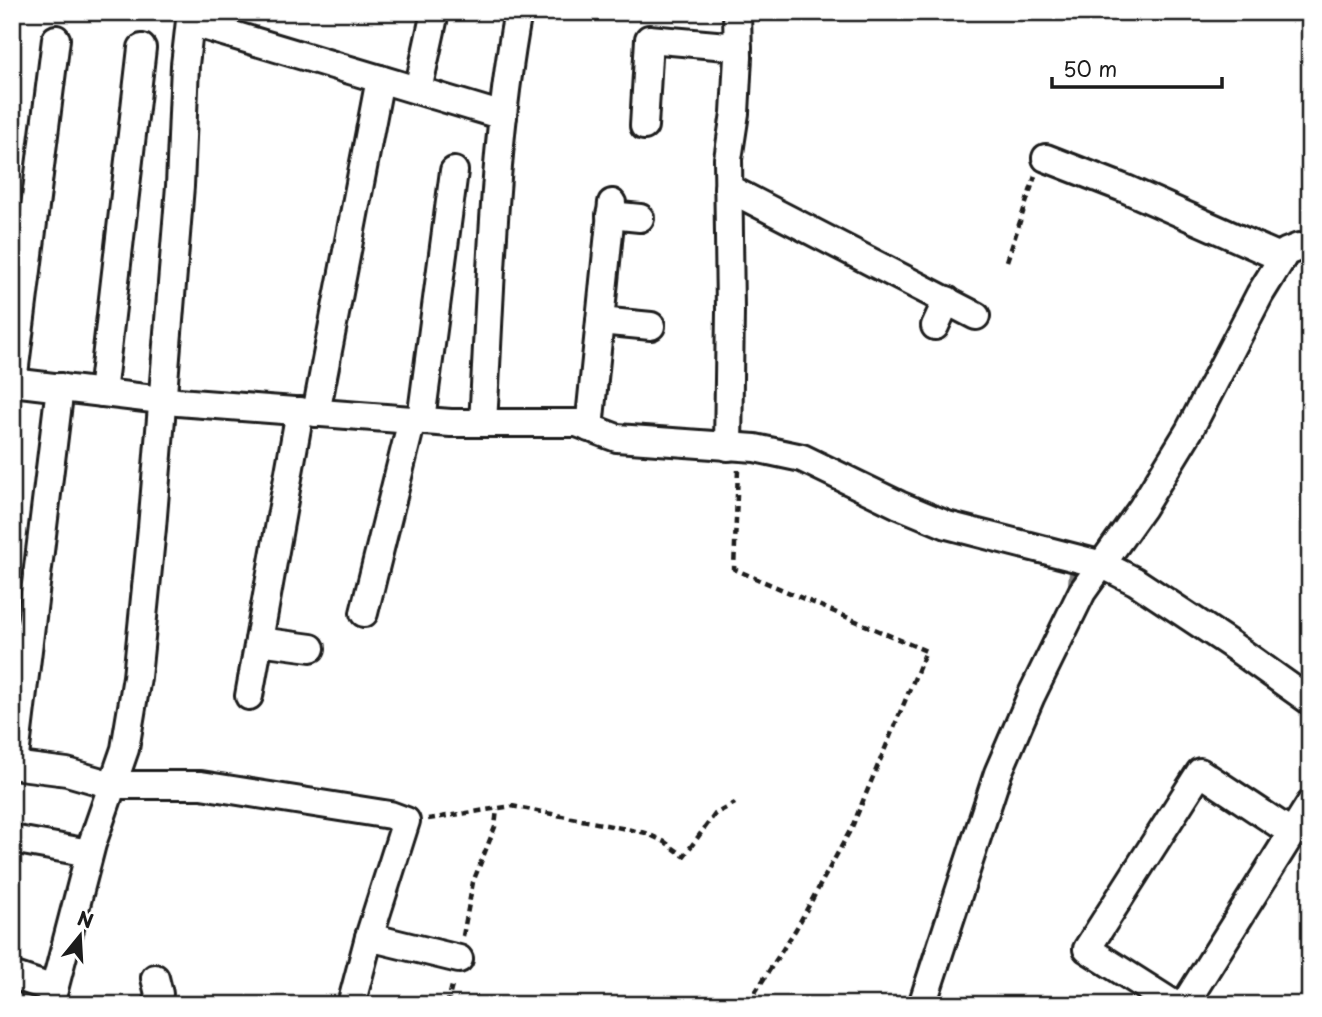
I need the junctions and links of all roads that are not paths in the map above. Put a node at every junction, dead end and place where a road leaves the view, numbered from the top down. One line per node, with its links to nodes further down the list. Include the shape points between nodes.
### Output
1 (435, 12): 9 (street)
2 (518, 12): 10 (street)
3 (737, 12): 6 (street)
4 (190, 17): 8 (street); 26 (street)
5 (56, 39): 23 (street)
6 (738, 47): 11 (street, via 649,39); 14 (street)
7 (142, 48): 25 (street)
8 (380, 79): 9 (street); 27 (street)
9 (418, 90): 10 (street)
10 (503, 116): 29 (street)
11 (644, 126)
12 (1046, 158): 17 (street)
13 (454, 171): 28 (street)
14 (728, 188): 18 (street); 31 (street)
15 (640, 218): 20 (street, via 611,209)
16 (1310, 250): 17 (street, via 1299,247)
17 (1282, 258): 32 (street, via 1189,431)
18 (947, 300): 19 (street); 22 (street)
19 (976, 316)
20 (600, 321): 21 (street); 30 (street)
21 (652, 326)
22 (935, 326)
23 (13, 382): 24 (street)
24 (60, 387): 25 (street); 35 (street)
25 (102, 393): 26 (street)
26 (162, 400): 27 (street); 41 (street, via 137,677 125,749)
27 (308, 412): 28 (street); 34 (street)
28 (416, 420): 29 (street); 33 (street)
29 (483, 423): 30 (street, via 577,423)
30 (589, 428): 31 (street, via 617,438)
31 (733, 447): 32 (street, via 802,458 947,525)
32 (1103, 565): 39 (street, via 1135,581); 53 (street, via 1082,592 998,773)
33 (364, 613)
34 (258, 640): 36 (street); 37 (street)
35 (21, 641): 38 (street)
36 (311, 648)
37 (248, 696)
38 (17, 701): 40 (street)
39 (1310, 701)
40 (13, 765): 41 (street, via 66,772)
41 (112, 785): 45 (street); 46 (street, via 201,785 406,821)
42 (1310, 804): 43 (street)
43 (1292, 833): 54 (street, via 1200,772 1087,949); 55 (street)
44 (12, 839): 45 (street)
45 (89, 853): 50 (street)
46 (369, 937): 47 (street); 52 (street)
47 (459, 958)
48 (12, 975): 50 (street)
49 (155, 978): 51 (street)
50 (52, 997)
51 (156, 1005)
52 (351, 1005)
53 (922, 1005)
54 (1175, 1005)
55 (1184, 1005)

